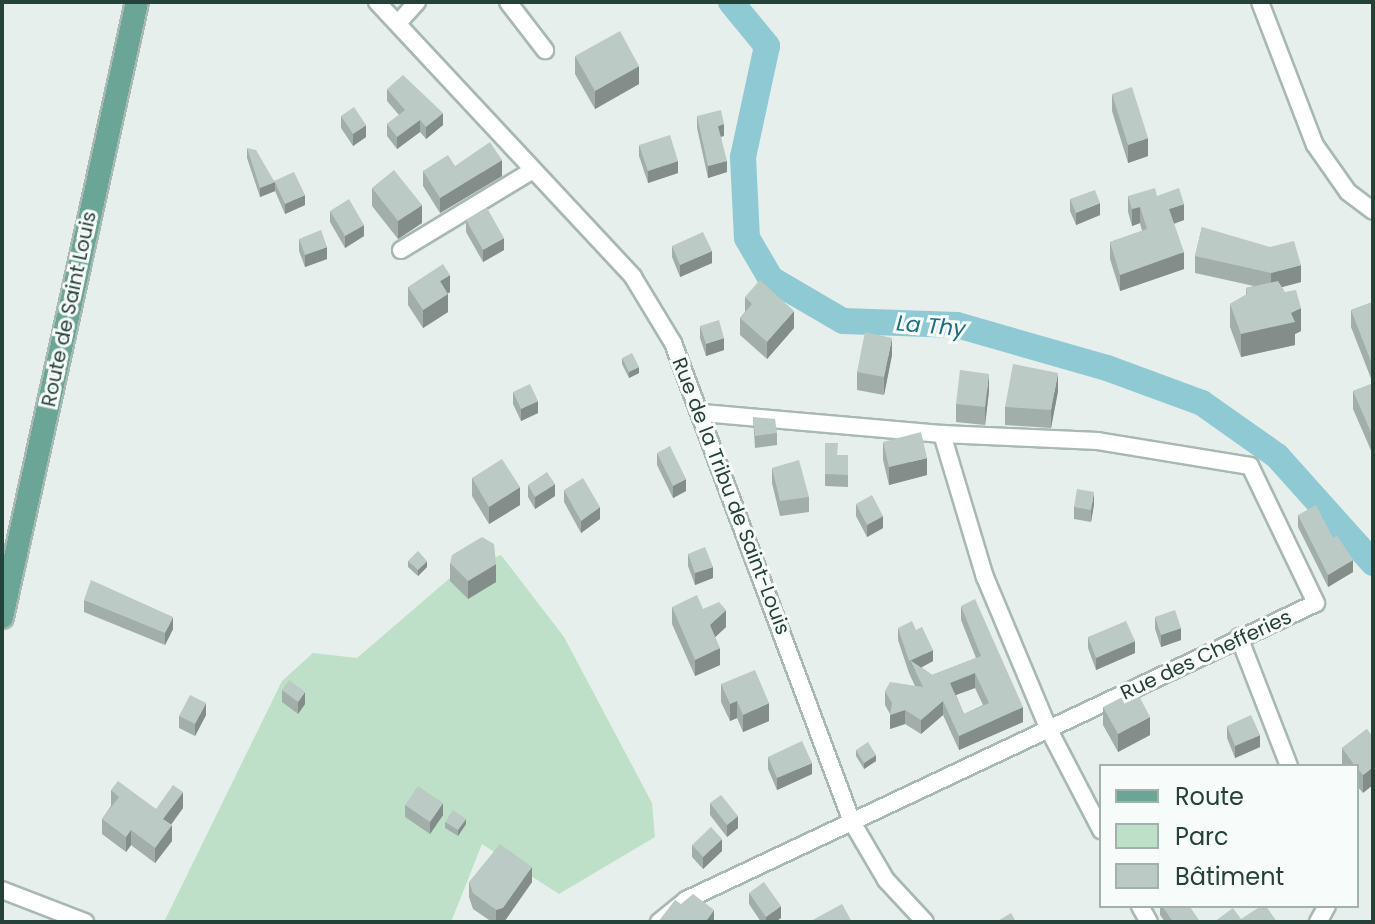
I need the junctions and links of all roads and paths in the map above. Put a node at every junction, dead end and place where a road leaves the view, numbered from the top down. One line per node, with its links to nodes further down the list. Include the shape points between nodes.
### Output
1 (137, 2): 13 (main road, Route de Saint Louis)
2 (377, 2): 6 (street, Rue de la Tribu de Saint-Louis)
3 (417, 2): 6 (street)
4 (508, 2): 7 (street)
5 (1260, 2): 9 (street, via 1315,145 1348,192)
6 (399, 22): 8 (street, Rue de la Tribu de Saint-Louis)
7 (545, 50)
8 (533, 170): 10 (street); 11 (street, Rue de la Tribu de Saint-Louis, via 633,277 673,343)
9 (1373, 211)
10 (401, 250)
11 (702, 413): 12 (street, Rue des Chefferies); 17 (street, Rue de la Tribu de Saint-Louis)
12 (942, 434): 14 (street, Rue des Chefferies, via 1098,441 1250,466 1316,603); 15 (street, via 985,577)
13 (2, 617)
14 (1239, 637): 15 (street, Rue des Chefferies); 16 (street)
15 (1049, 730): 17 (street, Rue des Chefferies); 18 (street)
16 (1288, 764)
17 (852, 822): 21 (street, Rue des Chefferies, via 686,900); 22 (street, Rue de la Tribu de Saint-Louis, via 886,880)
18 (1099, 826)
19 (2, 890): 20 (street)
20 (85, 922)
21 (659, 922)
22 (925, 922)

